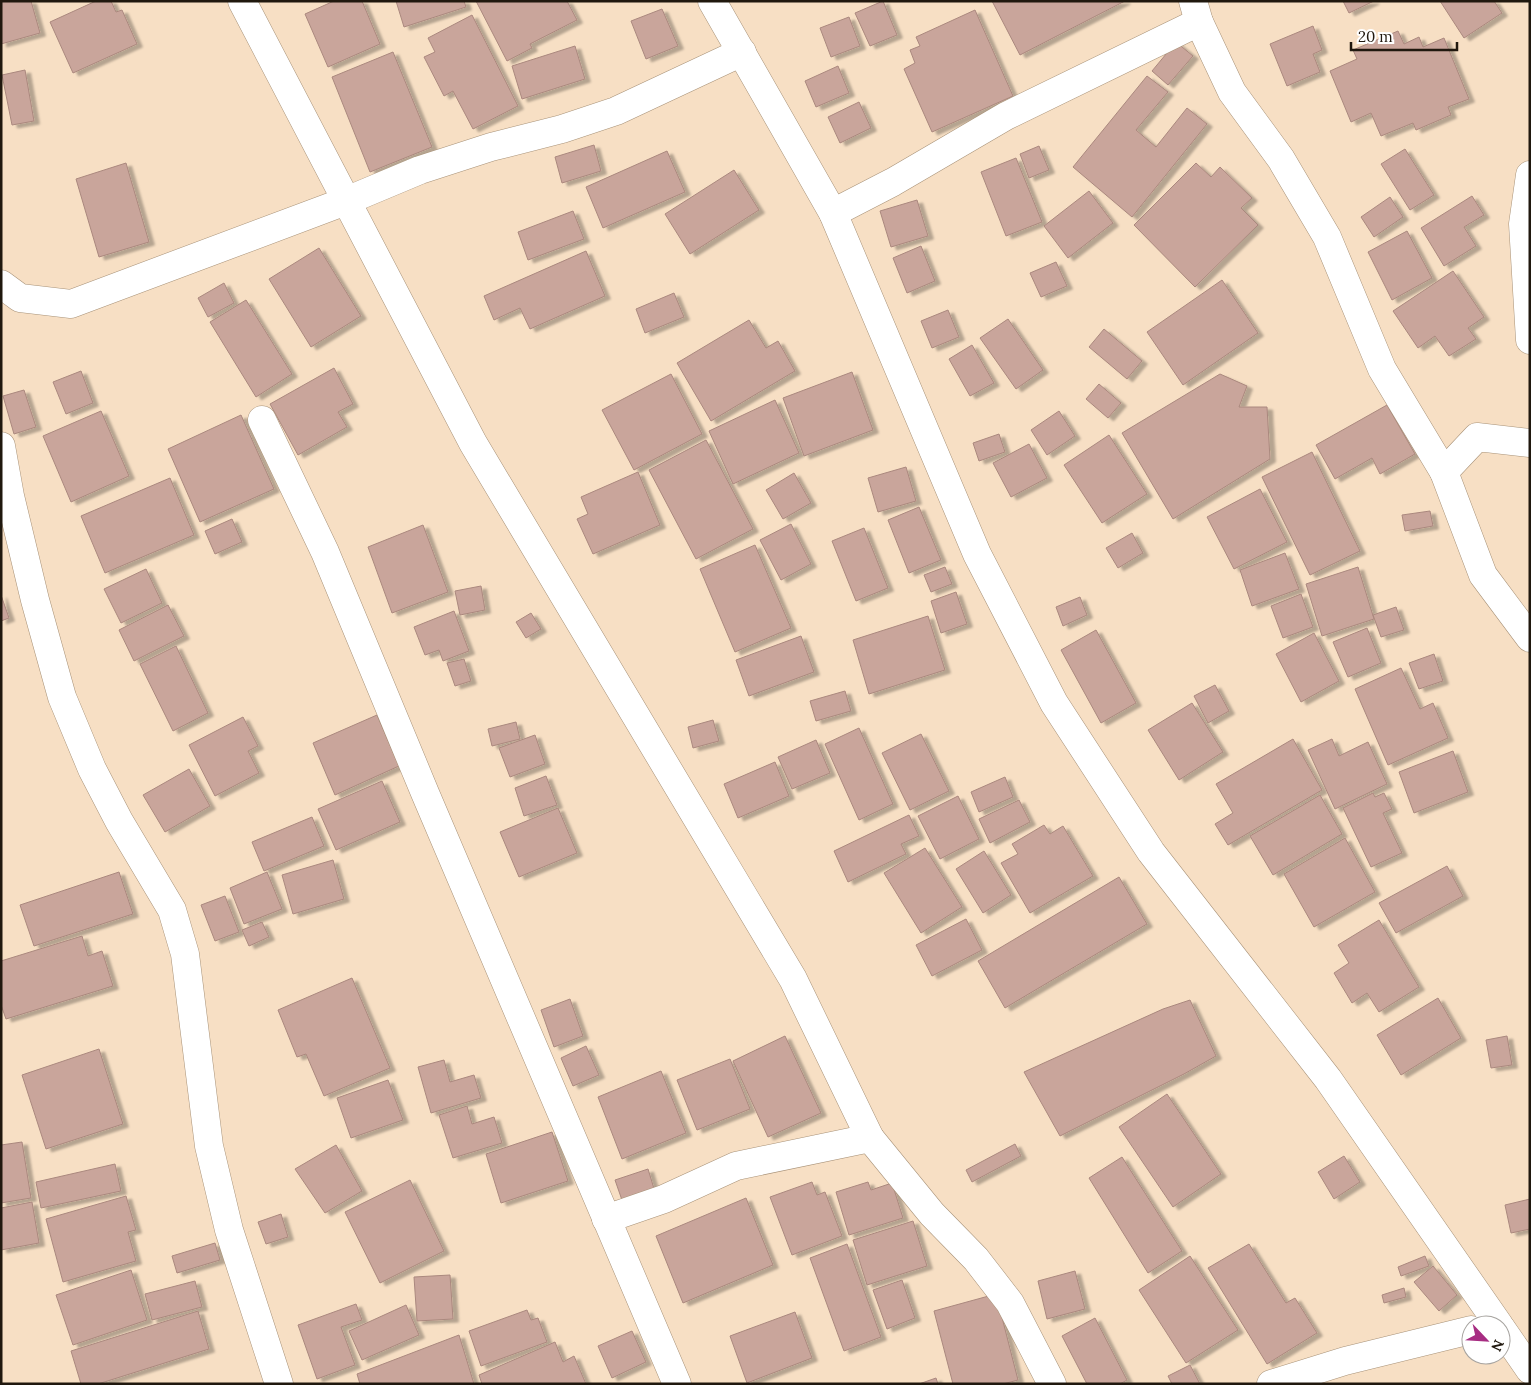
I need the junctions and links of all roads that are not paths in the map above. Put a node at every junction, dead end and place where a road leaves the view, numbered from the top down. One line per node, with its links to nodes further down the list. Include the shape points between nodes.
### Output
1 (242, 1): 6 (street)
2 (712, 1): 4 (street)
3 (1196, 12): 7 (street); 13 (street, via 1232,92 1281,159 1327,236 1382,369)
4 (742, 52): 6 (street, via 616,111 420,170); 7 (street)
5 (1530, 175): 9 (street, via 1523,224)
6 (346, 201): 8 (street, via 71,304 20,298); 15 (street, via 474,443 793,979)
7 (833, 214): 17 (street, via 977,554 1054,703 1151,852 1328,1079)
8 (1, 284)
9 (1530, 340)
10 (262, 420): 16 (street, via 325,552)
11 (1530, 443): 13 (street, via 1477,437)
12 (1, 446): 21 (street, via 35,600 62,697 118,821 172,910 185,954 209,1146 229,1230)
13 (1444, 472): 14 (street, via 1483,575)
14 (1530, 638)
15 (870, 1138): 16 (street, via 736,1166 664,1199); 23 (street, via 932,1214 976,1259 1010,1303)
16 (606, 1219): 22 (street)
17 (1491, 1315)
18 (1461, 1332): 24 (street, via 1345,1361)
19 (1511, 1342): 20 (street)
20 (1529, 1366)
21 (279, 1384)
22 (677, 1384)
23 (1052, 1384)
24 (1271, 1384)

